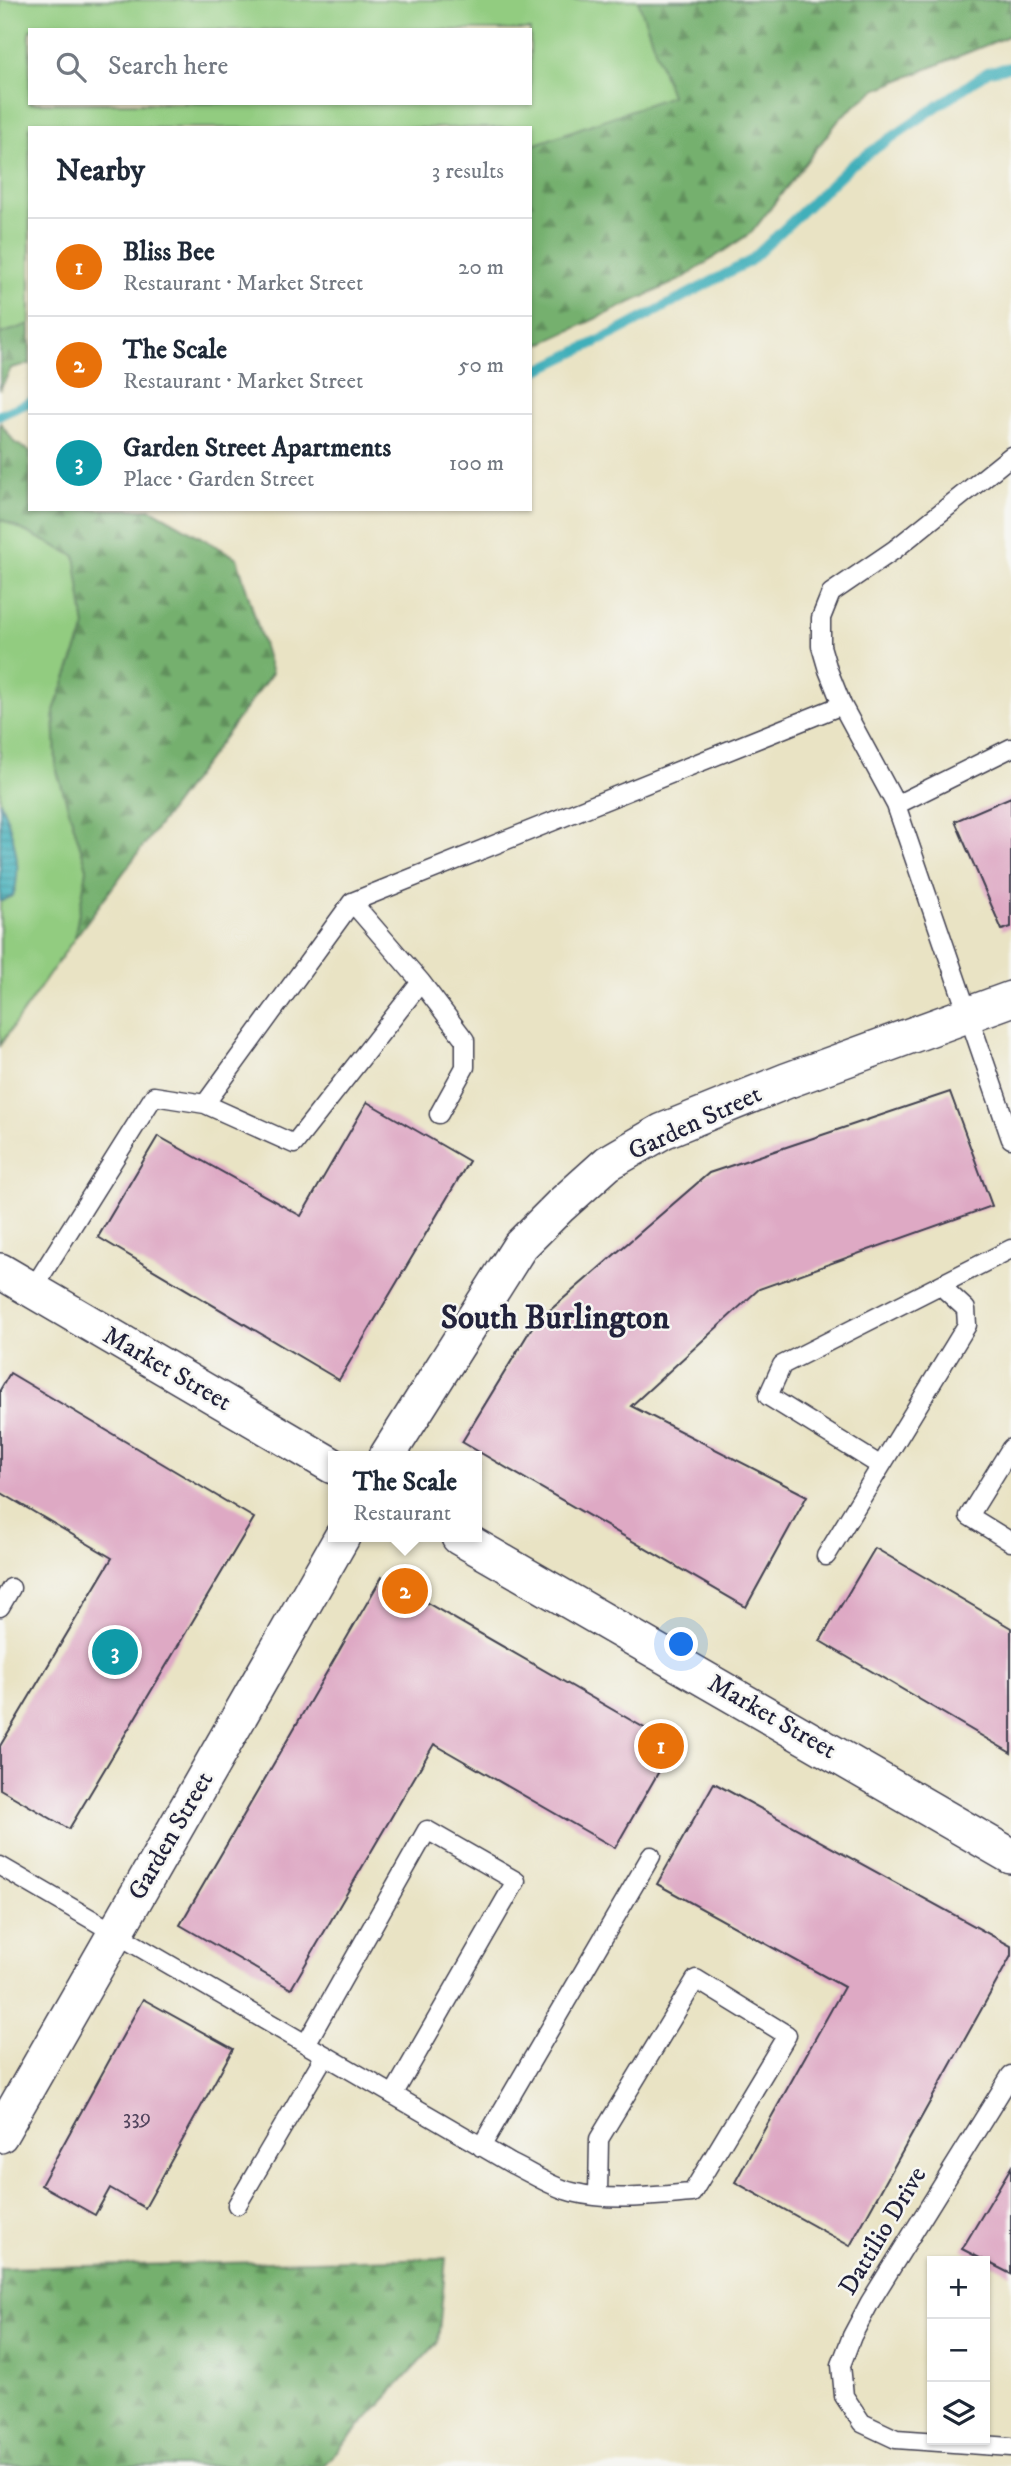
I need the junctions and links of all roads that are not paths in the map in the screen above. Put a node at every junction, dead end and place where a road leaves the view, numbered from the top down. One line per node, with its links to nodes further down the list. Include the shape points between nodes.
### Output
1 (1011, 456): 2 (lane, via 904,542 831,593 821,618 821,646)
2 (842, 705): 4 (lane); 5 (lane)
3 (1011, 748): 4 (lane)
4 (896, 805): 8 (lane)
5 (352, 902): 6 (lane); 9 (lane)
6 (421, 982): 9 (lane, via 294,1144); 10 (lane, via 465,1040 465,1067)
7 (1011, 999): 8 (street, Garden Street)
8 (968, 1015): 11 (lane); 17 (street, Garden Street, via 663,1131 608,1163 520,1246)
9 (205, 1104): 15 (lane, via 154,1096)
10 (439, 1114)
11 (1011, 1139)
12 (1011, 1249): 14 (lane)
13 (0, 1271): 15 (street, Market Street)
14 (940, 1285): 19 (lane, via 966,1309 967,1325); 19 (lane, via 782,1365 768,1396)
15 (32, 1290): 18 (street, Market Street)
16 (1011, 1448): 22 (lane, via 969,1516)
17 (390, 1451)
18 (328, 1463)
19 (881, 1466): 23 (lane)
20 (339, 1542): 29 (street, Garden Street)
21 (468, 1542): 27 (street, Market Street)
22 (1011, 1542)
23 (826, 1556)
24 (11, 1588): 25 (lane)
25 (0, 1607)
26 (651, 1856): 35 (lane)
27 (1011, 1856)
28 (0, 1866): 29 (lane)
29 (115, 1933): 30 (lane); 34 (street, Garden Street)
30 (306, 2044): 31 (lane); 33 (lane, via 427,1830 505,1874 516,1881)
31 (325, 2055): 33 (lane); 37 (lane)
32 (1011, 2075): 38 (lane, Dattilio Drive, via 870,2302 841,2365 844,2396 862,2423 896,2439)
33 (393, 2095): 35 (lane)
34 (0, 2135)
35 (481, 2147): 36 (lane, via 571,2192)
36 (598, 2195): 36 (lane, via 630,2198 692,2193 787,2035 696,1979 599,2139)
37 (237, 2205)
38 (1011, 2447)

